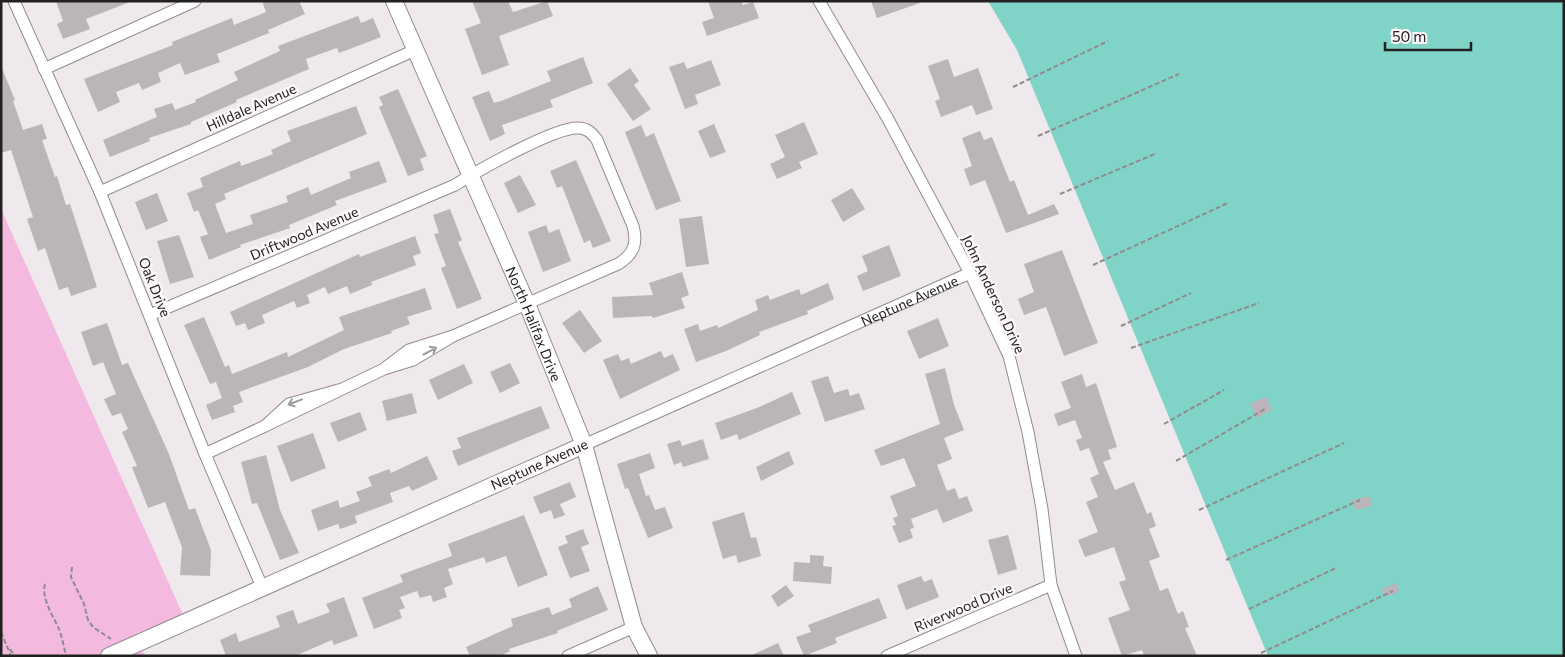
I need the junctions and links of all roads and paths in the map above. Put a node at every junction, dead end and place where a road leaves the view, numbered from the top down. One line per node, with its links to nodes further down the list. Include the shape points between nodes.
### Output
1 (14, 1): 7 (street, Oak Drive)
2 (195, 1): 7 (street)
3 (394, 1): 6 (street, North Halifax Drive)
4 (819, 1): 17 (street, John Anderson Drive, via 888,119)
5 (1108, 41): 9 (path)
6 (415, 50): 12 (street, North Halifax Drive); 13 (street, Hilldale Avenue)
7 (44, 69): 13 (street, Oak Drive)
8 (1179, 74): 10 (path)
9 (1013, 87)
10 (1038, 136)
11 (1157, 153): 14 (path)
12 (469, 176): 20 (street, North Halifax Drive); 20 (street, Driftwood Avenue, via 484,166 570,129 584,128 597,140 636,234 634,248 618,264); 21 (street, Driftwood Avenue, via 455,185)
13 (100, 192): 21 (street, Oak Drive)
14 (1060, 194)
15 (1228, 203): 16 (path)
16 (1093, 265)
17 (970, 273): 28 (street, Neptune Avenue); 37 (street, John Anderson Drive, via 1009,356 1030,442)
18 (1190, 293): 22 (path)
19 (1259, 303): 23 (path)
20 (527, 304): 28 (street, North Halifax Drive); 29 (street, Driftwood Avenue, via 453,336 413,360 384,369 342,389 289,404 265,426)
21 (150, 315): 29 (street, Oak Drive)
22 (1121, 326)
23 (1131, 348)
24 (1224, 390): 26 (path)
25 (1265, 409): 30 (path)
26 (1164, 424)
27 (1344, 444): 32 (path)
28 (584, 445): 38 (street, Neptune Avenue); 41 (street, North Halifax Drive)
29 (205, 454): 38 (street, Oak Drive)
30 (1176, 461)
31 (1360, 500): 33 (path)
32 (1199, 510)
33 (1226, 560)
34 (72, 567): 44 (path, via 71,577 88,620 105,636)
35 (1336, 568): 40 (path)
36 (45, 584): 48 (path, via 44,594)
37 (1051, 585): 52 (street, Riverwood Drive); 53 (street, John Anderson Drive)
38 (262, 586): 44 (street, Neptune Avenue)
39 (1393, 591): 45 (path)
40 (1249, 609)
41 (634, 627): 50 (street); 51 (street, North Halifax Drive)
42 (1, 632): 43 (path)
43 (8, 648): 46 (path); 47 (path)
44 (127, 648): 49 (street, Neptune Avenue)
45 (1261, 652)
46 (11, 656)
47 (15, 656)
48 (66, 656)
49 (109, 656)
50 (568, 656)
51 (649, 656)
52 (887, 656)
53 (1076, 656)

